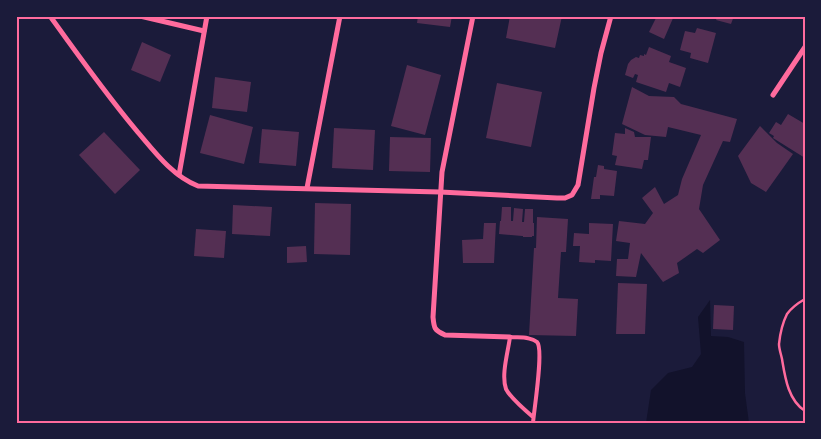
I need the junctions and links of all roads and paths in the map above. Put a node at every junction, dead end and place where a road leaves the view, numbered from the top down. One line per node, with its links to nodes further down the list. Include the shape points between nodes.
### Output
1 (50, 16): 10 (street, via 114,103 160,159)
2 (140, 16): 7 (street)
3 (207, 16): 7 (street)
4 (340, 16): 11 (street)
5 (473, 16): 12 (street)
6 (611, 16): 12 (street, via 594,88 578,185 572,195 557,198)
7 (204, 31): 10 (street)
8 (805, 47): 9 (street)
9 (773, 96)
10 (179, 175): 11 (street, via 198,186)
11 (307, 188): 12 (street)
12 (440, 192): 14 (street, via 434,327 445,335)
13 (805, 299): 15 (path, via 794,305 787,315 779,344 791,395)
14 (510, 337): 16 (lane, via 504,371 506,389); 16 (lane, via 530,338 539,345)
15 (805, 411)
16 (533, 417): 17 (lane)
17 (533, 423)

